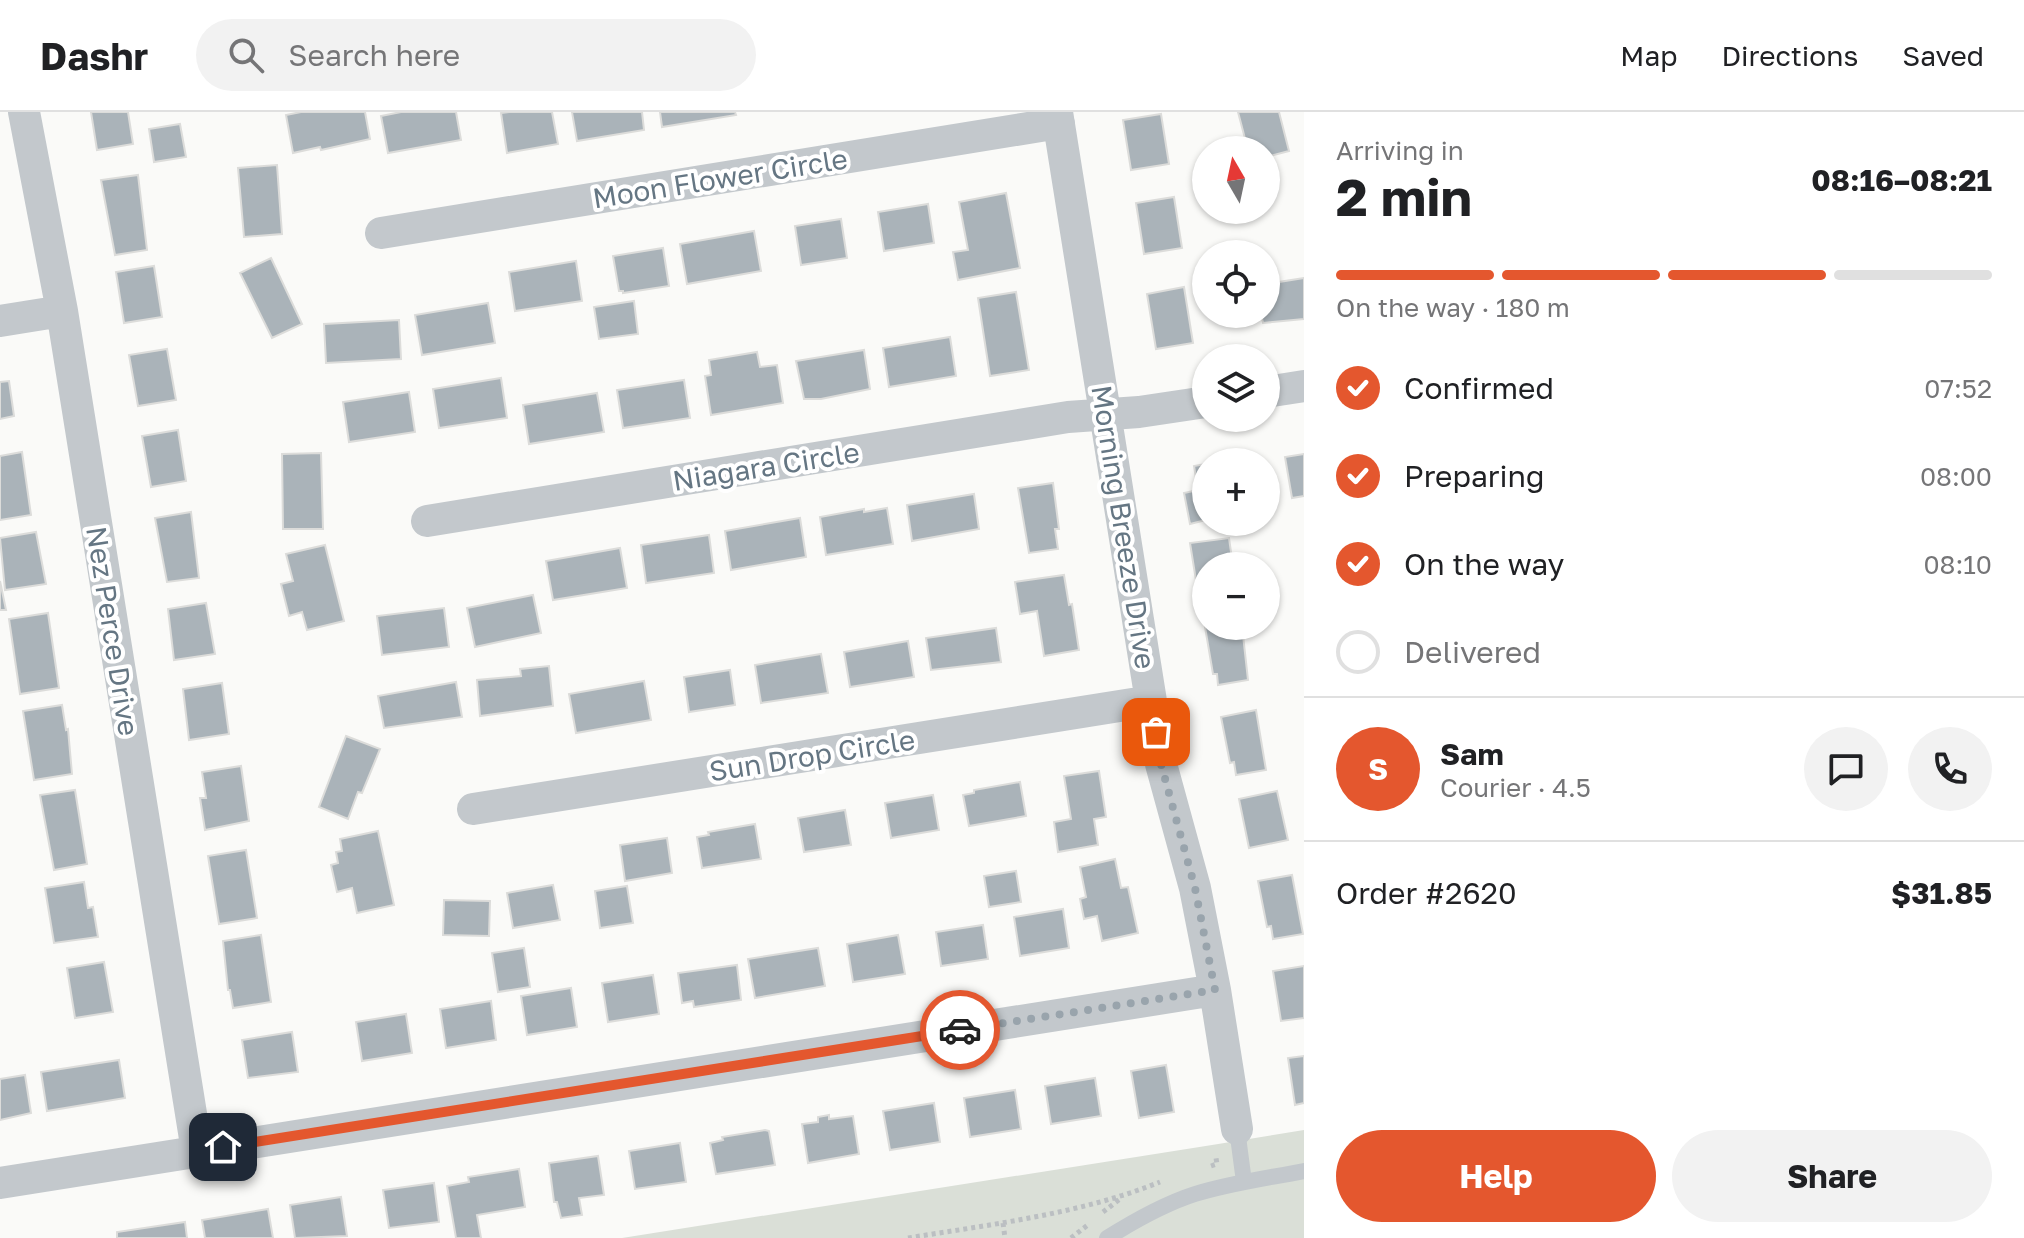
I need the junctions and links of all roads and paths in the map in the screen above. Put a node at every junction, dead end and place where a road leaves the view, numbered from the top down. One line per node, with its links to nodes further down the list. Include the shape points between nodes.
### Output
1 (24, 112): 4 (street, Nez Perce Drive)
2 (1058, 117): 3 (street, Moon Flower Circle); 9 (street, Morning Breeze Drive)
3 (381, 233)
4 (62, 311): 5 (street); 15 (street, Nez Perce Drive)
5 (0, 321)
6 (1304, 386): 7 (street)
7 (1280, 390)
8 (1192, 404): 9 (street, Niagara Circle)
9 (1106, 415): 10 (street, Niagara Circle); 11 (street, Morning Breeze Drive)
10 (427, 521)
11 (1151, 701): 12 (street, Sun Drop Circle); 13 (street, Morning Breeze Drive)
12 (473, 809)
13 (1215, 990): 14 (street, Morning Breeze Drive); 15 (street)
14 (1237, 1129): 17 (lane)
15 (197, 1151): 18 (street)
16 (1304, 1171): 17 (lane)
17 (1244, 1182): 23 (lane, via 1194,1194)
18 (0, 1183)
19 (1099, 1203): 20 (path)
20 (1003, 1223): 21 (path); 22 (path)
21 (908, 1238)
22 (1005, 1238)
23 (1107, 1238)

